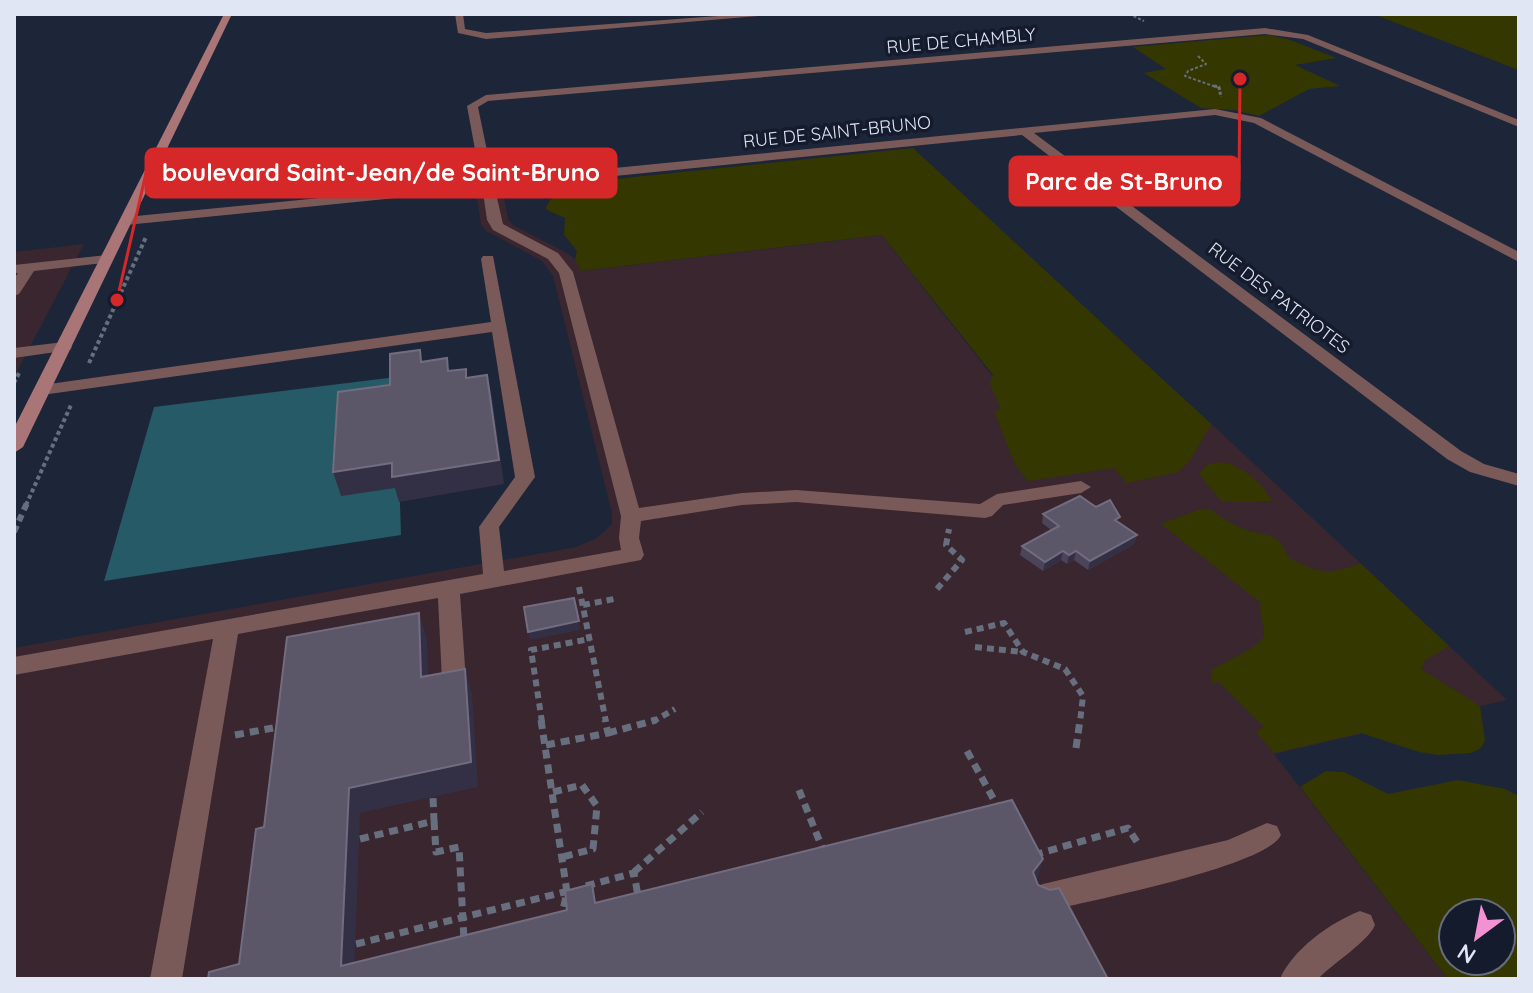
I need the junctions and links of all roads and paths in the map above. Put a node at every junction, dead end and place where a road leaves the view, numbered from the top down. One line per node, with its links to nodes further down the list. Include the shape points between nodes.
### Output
1 (228, 14): 11 (street)
2 (459, 14): 5 (street, via 461,31 481,36)
3 (630, 14): 5 (street)
4 (779, 14): 5 (street)
5 (638, 25)
6 (1167, 40): 7 (path, via 1206,64 1185,76 1219,87 1224,111); 8 (street, RUE DE CHAMBLY, via 1265,31 1301,35); 10 (street, RUE DE CHAMBLY, via 486,98 472,106)
7 (1230, 113): 9 (street, RUE DE SAINT-BRUNO); 13 (street, RUE DE SAINT-BRUNO, via 1257,120)
8 (1519, 124)
9 (1024, 131): 10 (street, RUE DE SAINT-BRUNO); 25 (street, RUE DES PATRIOTES, via 1454,455)
10 (488, 185): 11 (street, RUE DE SAINT-BRUNO); 28 (street, via 498,227 553,256 566,272)
11 (126, 221): 14 (street)
12 (149, 230): 21 (path)
13 (1519, 258)
14 (107, 259): 16 (street); 19 (street)
15 (488, 259): 18 (street)
16 (21, 268): 17 (street)
17 (14, 291)
18 (499, 326): 22 (street); 30 (street, via 525,477 489,527)
19 (64, 347): 20 (street); 22 (street)
20 (14, 353)
21 (92, 356)
22 (42, 390): 24 (street)
23 (71, 405): 29 (path)
24 (14, 447)
25 (1519, 480)
26 (1081, 487): 27 (street, via 997,500 985,511)
27 (953, 508): 28 (street, via 778,496); 33 (path, via 946,545 962,560)
28 (631, 516): 30 (street, via 633,555)
29 (14, 532)
30 (494, 579): 32 (street)
31 (578, 579): 35 (path)
32 (449, 588): 36 (street); 42 (street)
33 (937, 589)
34 (614, 599): 35 (path)
35 (583, 605): 38 (path)
36 (227, 628): 41 (street); 71 (street)
37 (965, 632): 40 (path, via 1004,623)
38 (590, 639): 45 (path); 47 (path, via 531,650)
39 (975, 647): 40 (path)
40 (1023, 652): 48 (path, via 1065,669 1083,696)
41 (14, 666)
42 (454, 681)
43 (675, 709): 45 (path, via 648,724)
44 (273, 728): 46 (path)
45 (608, 733): 47 (path)
46 (232, 736)
47 (546, 745): 51 (path)
48 (1076, 748)
49 (967, 751): 54 (path, via 1001,813)
50 (799, 790): 61 (path)
51 (553, 792): 59 (path); 59 (path, via 582,785 597,806 593,849)
52 (433, 797): 55 (path)
53 (702, 812): 62 (path)
54 (987, 817)
55 (434, 821): 58 (path); 66 (path, via 436,852 459,847)
56 (1132, 834): 60 (path, via 1128,828)
57 (1267, 835): 64 (street, via 1232,852)
58 (360, 839)
59 (562, 857): 63 (path)
60 (1026, 858)
61 (826, 859)
62 (634, 873): 63 (path); 65 (path)
63 (567, 892): 66 (path); 68 (path)
64 (1043, 898)
65 (640, 906)
66 (463, 917): 69 (path); 70 (path)
67 (1360, 925): 72 (street)
68 (564, 926)
69 (356, 944)
70 (464, 953)
71 (166, 979)
72 (1296, 979)

